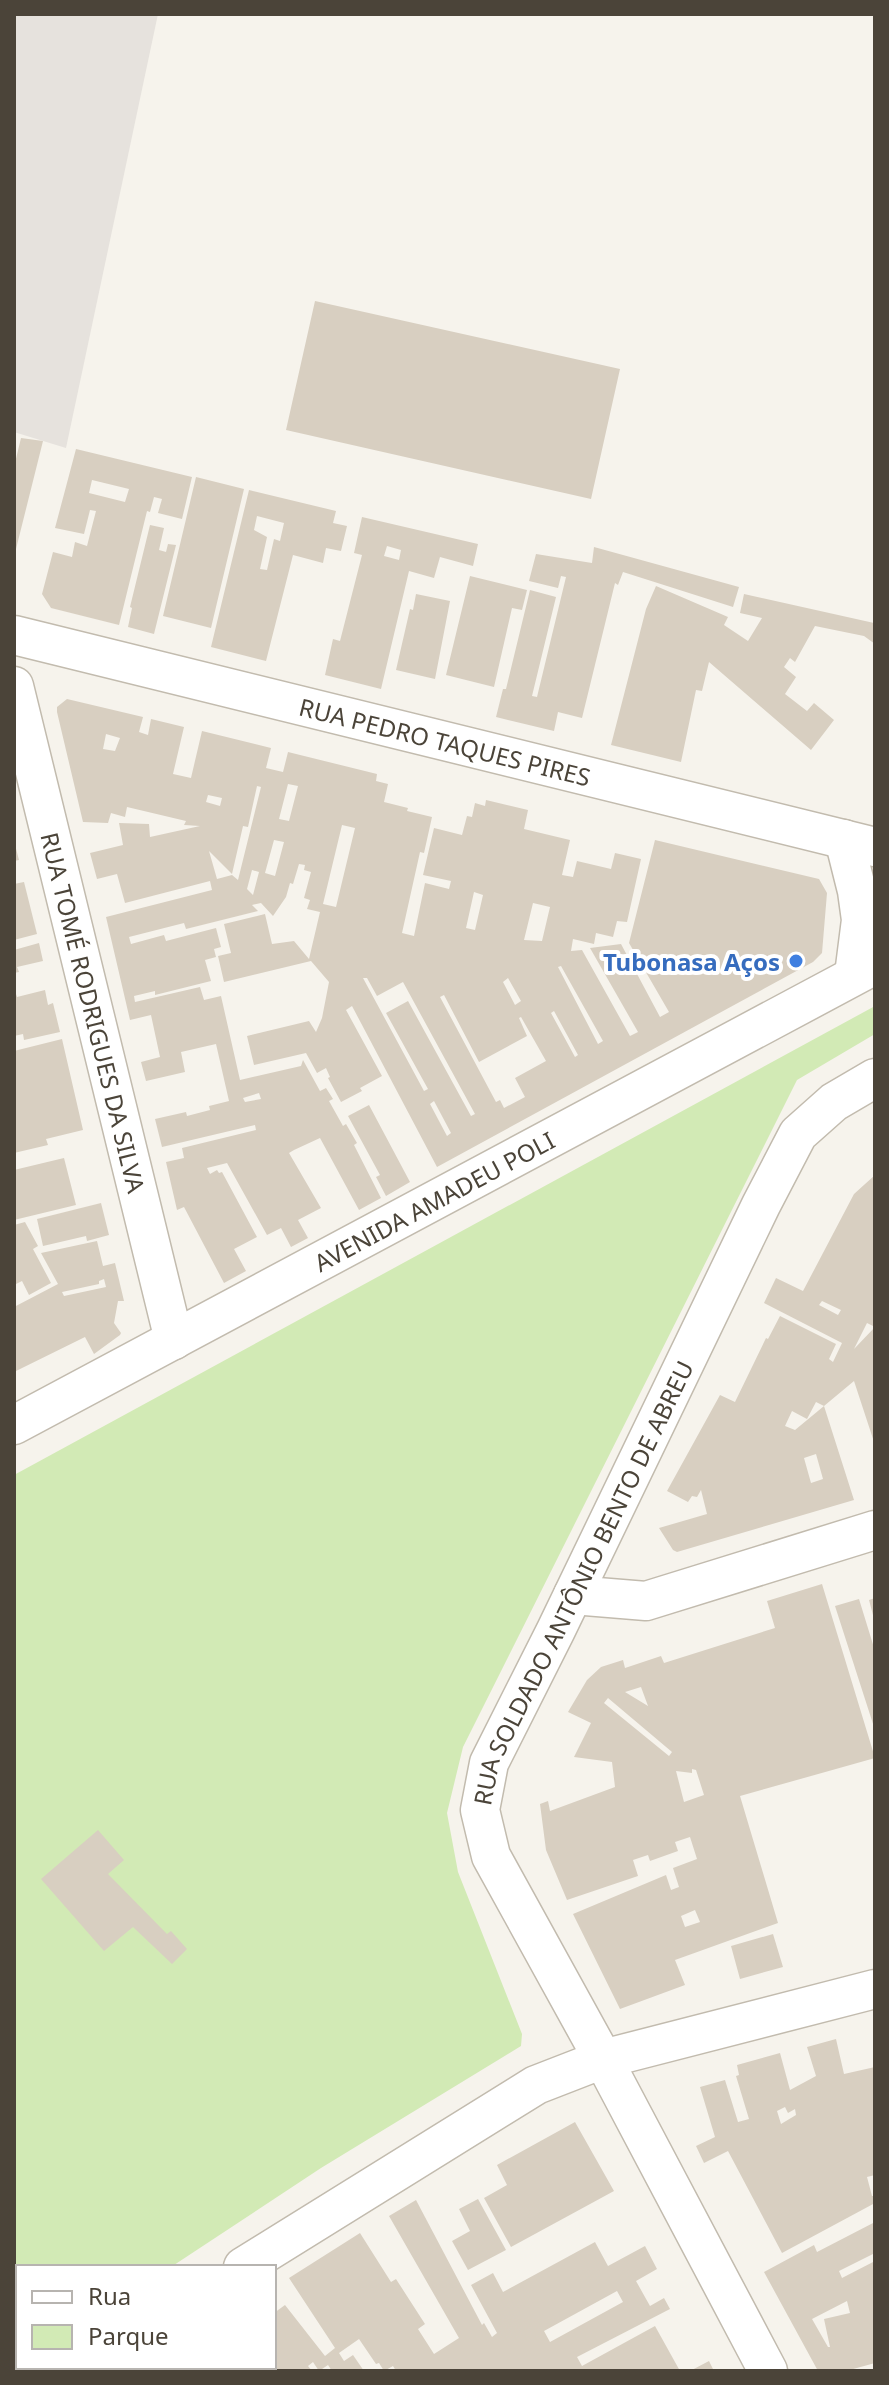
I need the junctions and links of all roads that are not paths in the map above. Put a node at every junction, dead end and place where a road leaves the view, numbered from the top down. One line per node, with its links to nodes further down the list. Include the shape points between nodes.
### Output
1 (14, 635): 3 (street, RUA PEDRO TAQUES PIRES)
2 (14, 686): 6 (street, RUA TOMÉ RODRIGUES DA SILVA)
3 (860, 843): 4 (street, AVENIDA AMADEU POLI, via 857,891)
4 (865, 970): 6 (street, AVENIDA AMADEU POLI)
5 (875, 1078): 9 (street, RUA SOLDADO ANTÔNIO BENTO DE ABREU, via 834,1102 798,1134)
6 (174, 1340): 7 (street, AVENIDA AMADEU POLI)
7 (14, 1425)
8 (875, 1530): 9 (street, via 646,1601)
9 (573, 1595): 11 (street, RUA SOLDADO ANTÔNIO BENTO DE ABREU, via 489,1763 480,1810 491,1856)
10 (875, 1989): 11 (street)
11 (603, 2059): 12 (street, via 536,2085); 13 (street, RUA SOLDADO ANTÔNIO BENTO DE ABREU)
12 (246, 2265)
13 (768, 2371)

